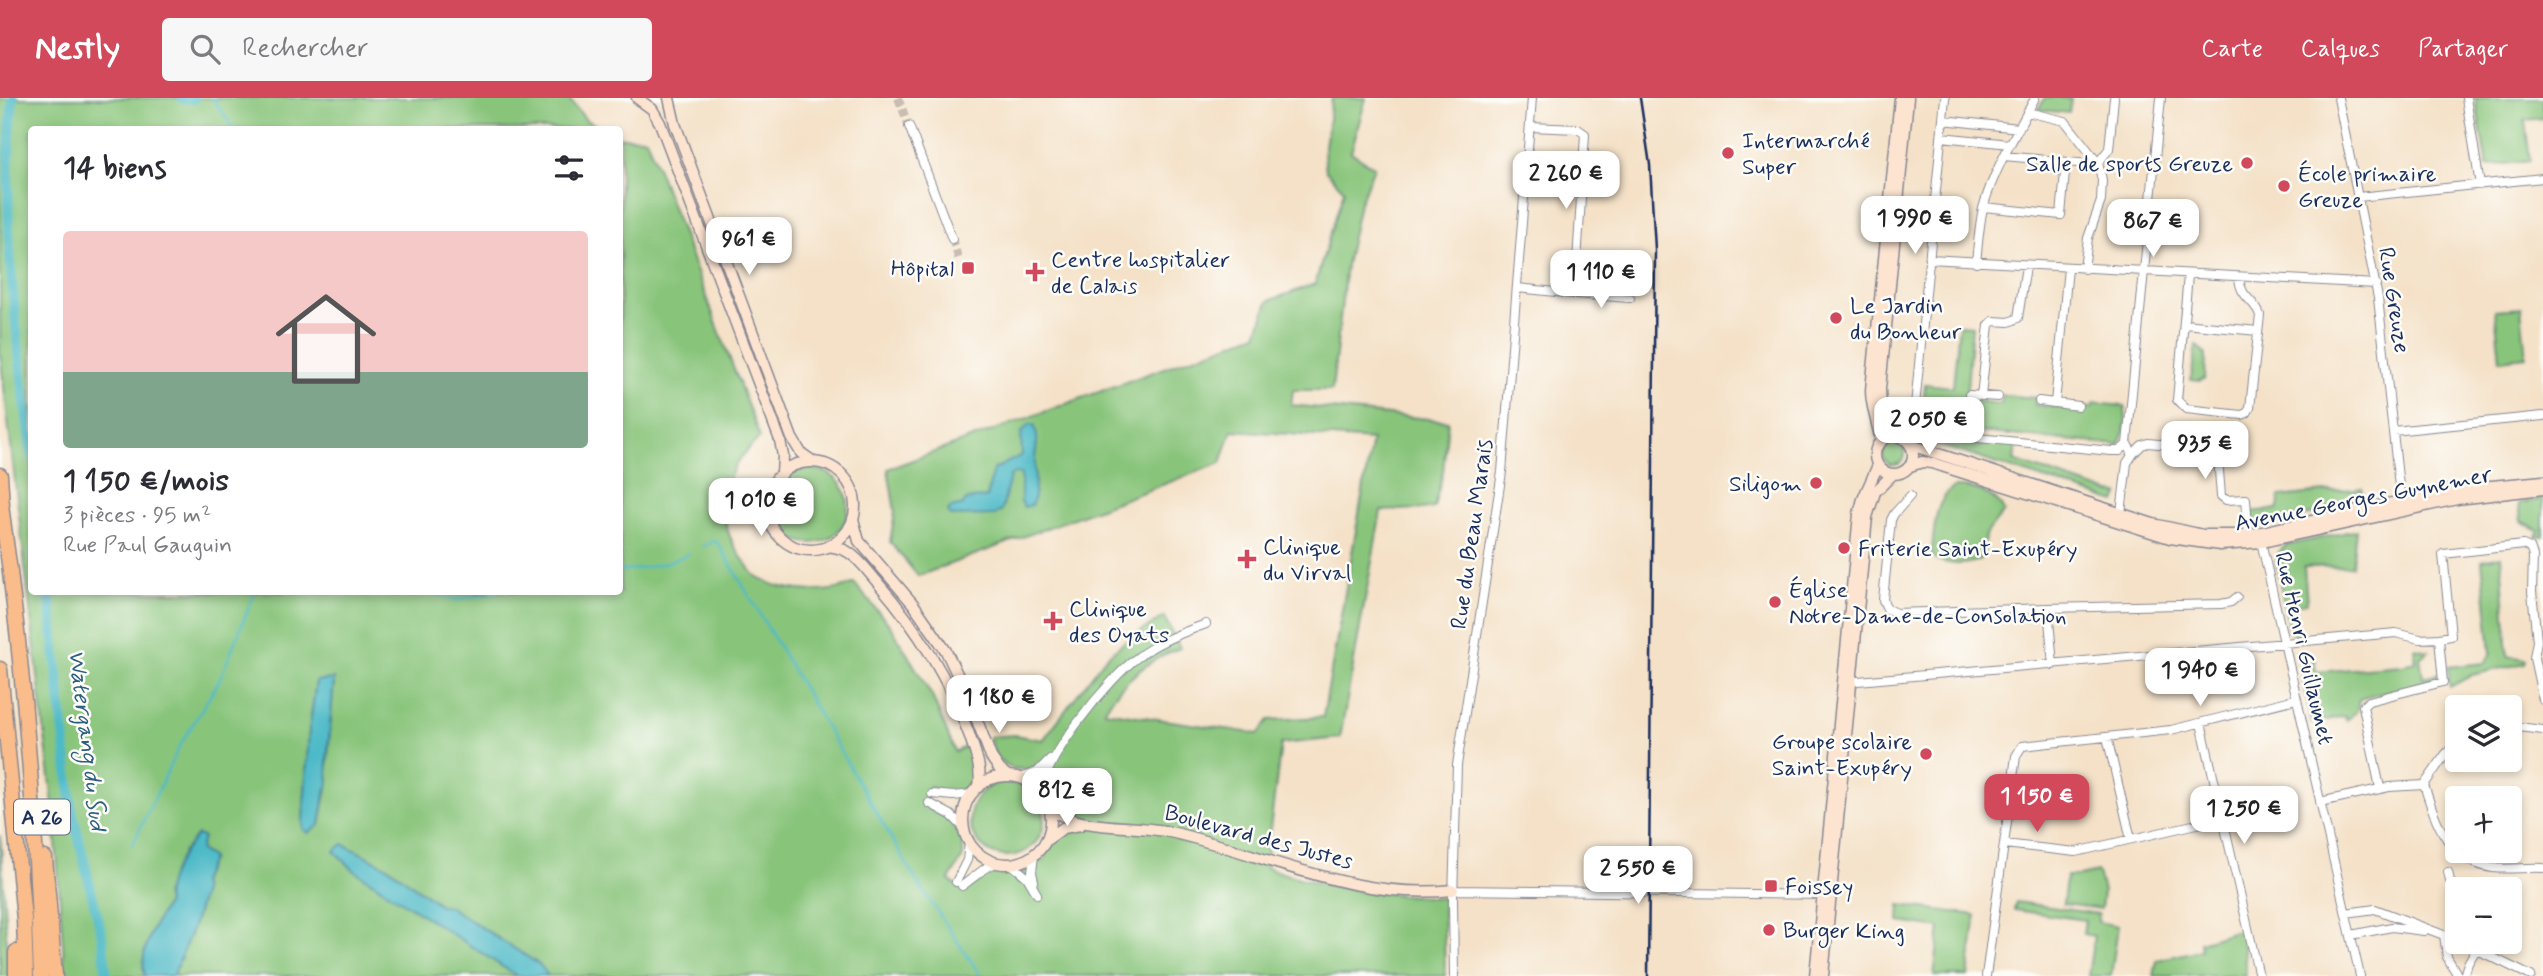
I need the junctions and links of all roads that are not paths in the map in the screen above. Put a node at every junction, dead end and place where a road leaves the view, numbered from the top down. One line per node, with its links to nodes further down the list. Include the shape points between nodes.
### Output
1 (637, 98): 57 (street, via 660,122 780,440)
2 (669, 98): 54 (street, via 792,438 801,453)
3 (1532, 98): 15 (street, Rue du Beau Marais)
4 (1900, 98): 50 (street, via 1871,390)
5 (1908, 98): 49 (street, via 1880,389 1885,417)
6 (1945, 98): 13 (street)
7 (2035, 98): 12 (street)
8 (2114, 98): 21 (street, via 2110,145)
9 (2161, 98): 32 (street)
10 (2338, 98): 24 (street, Rue Greuze)
11 (2466, 98): 23 (street)
12 (2027, 112): 16 (street); 21 (street, via 2065,121)
13 (1943, 120): 16 (street); 17 (street)
14 (909, 126): 26 (street)
15 (1530, 127): 36 (street, Rue du Beau Marais); 37 (street, via 1578,129 1585,134)
16 (2019, 128): 18 (street)
17 (1941, 138): 18 (street); 27 (street)
18 (2010, 144): 19 (street)
19 (2004, 156): 20 (street); 25 (street)
20 (2066, 162): 21 (street); 25 (street, via 2061,215)
21 (2098, 163): 31 (street, via 2101,201 2088,238)
22 (2543, 178): 23 (street)
23 (2480, 185): 24 (street)
24 (2358, 197): 35 (street, Rue Greuze)
25 (1984, 207): 28 (street)
26 (952, 239)
27 (1929, 260): 28 (street); 51 (street, via 1916,428 1926,433 2111,451)
28 (1976, 263): 29 (street)
29 (2026, 266): 30 (street); 42 (street, via 2018,318 1989,325)
30 (2068, 268): 31 (street); 45 (street)
31 (2084, 269): 32 (street)
32 (2144, 272): 33 (street); 51 (street)
33 (2188, 275): 34 (street); 39 (street)
34 (2239, 277): 35 (street); 40 (street, via 2241,290 2258,310)
35 (2376, 284): 48 (street, Rue Greuze)
36 (1517, 288): 37 (street); 112 (street, Rue du Beau Marais, via 1502,472 1458,751)
37 (1575, 293): 38 (street)
38 (1630, 298)
39 (2184, 324): 40 (street); 40 (street, via 2178,403 2186,409 2242,415 2250,408)
40 (2258, 331)
41 (1969, 394): 42 (street)
42 (1981, 396): 43 (street)
43 (1998, 397)
44 (2039, 401): 45 (street)
45 (2054, 403): 46 (street)
46 (2078, 406)
47 (2543, 416): 48 (street)
48 (2393, 431): 64 (street, Rue Greuze)
49 (1899, 437): 50 (street); 52 (street)
50 (1881, 442): 55 (street, via 1875,453)
51 (2127, 444): 53 (street)
52 (1911, 445): 56 (street); 65 (street, Avenue Georges Guynemer)
53 (2133, 454): 65 (street, via 2127,463); 68 (street, Rue Henri Guillaumet, via 2148,443 2212,449 2218,458 2221,496 2246,499)
54 (814, 462): 57 (street, via 796,465); 66 (street, via 831,467 846,479 855,498)
55 (1878, 465): 58 (street); 79 (street, via 1859,514)
56 (1910, 466): 58 (street); 68 (street, Avenue Georges Guynemer, via 1932,463 2185,541 2220,545)
57 (782, 474): 69 (street, via 768,500 775,529 798,548)
58 (1893, 474): 79 (street, via 1879,486 1868,510)
59 (0, 475): 67 (highway)
60 (2543, 481): 64 (street, Avenue Georges Guynemer, via 2459,489)
61 (2543, 489): 64 (street, Avenue Georges Guynemer)
62 (1910, 496): 71 (street, via 1891,520 1883,600 1887,609)
63 (0, 498): 67 (highway)
64 (2401, 506): 68 (street, Avenue Georges Guynemer)
65 (2121, 513): 68 (street, Avenue Georges Guynemer, via 2191,533)
66 (853, 519): 69 (street, via 845,534); 88 (street, via 859,541 946,651 991,757)
67 (3, 520): 76 (highway)
68 (2255, 539): 74 (street, Rue Henri Guillaumet)
69 (828, 547): 93 (street, via 846,551 859,561 933,655 973,746 980,771)
70 (2237, 597): 71 (street, via 2221,604)
71 (2048, 608): 77 (street)
72 (1206, 624): 86 (street, via 1164,640 1131,662)
73 (2439, 638): 74 (street, via 2396,633); 75 (street, via 2451,636 2443,554 2526,545 2533,555 2532,592); 92 (street, via 2443,682 2363,706)
74 (2284, 644): 77 (street); 80 (street, Rue Henri Guillaumet)
75 (2540, 644): 81 (street, via 2535,662)
76 (20, 659): 121 (highway); 122 (highway, A 26, via 40,797)
77 (2053, 665): 79 (street)
78 (0, 669): 90 (highway)
79 (1847, 682): 113 (street)
80 (2296, 699): 82 (street); 96 (street, Rue Henri Guillaumet)
81 (2543, 700)
82 (2201, 723): 85 (street); 99 (street)
83 (2522, 727): 84 (street)
84 (2543, 730)
85 (2107, 737): 102 (street); 105 (street, via 2018,749)
86 (1061, 747): 89 (street, via 1037,772); 94 (street, via 1045,776)
87 (2445, 755): 91 (street)
88 (1008, 776): 89 (street); 93 (street)
89 (1021, 778): 94 (street)
90 (11, 779): 119 (highway); 120 (highway)
91 (2424, 785): 92 (street); 109 (street, via 2438,825 2459,853 2491,868)
92 (2380, 788): 96 (street)
93 (976, 790): 95 (street, via 953,796); 101 (street, via 965,808)
94 (1042, 793): 98 (street)
95 (932, 794)
96 (2320, 802): 114 (street, Rue Henri Guillaumet)
97 (929, 803): 101 (street)
98 (1050, 810): 100 (street, Boulevard des Justes); 103 (street)
99 (2223, 818): 102 (street); 127 (street)
100 (1097, 824): 103 (street, Boulevard des Justes, via 1067,826); 112 (street, Boulevard des Justes, via 1181,835 1350,883)
101 (964, 828): 104 (street)
102 (2131, 839): 105 (street, via 2073,852)
103 (1046, 841): 106 (street)
104 (970, 843): 107 (street); 107 (street, via 959,884)
105 (2004, 844): 126 (street)
106 (1034, 855): 108 (street); 108 (street, via 1037,894)
107 (996, 863): 108 (street)
108 (1012, 864)
109 (2543, 868)
110 (2448, 872): 111 (street)
111 (2449, 877)
112 (1453, 890): 113 (street); 123 (street, Rue du Beau Marais)
113 (1827, 895): 124 (street); 125 (street)
114 (2346, 913): 115 (street, Rue Henri Guillaumet); 116 (street, via 2375,909)
115 (2351, 935): 116 (street, via 2400,926); 128 (street, Rue Henri Guillaumet)
116 (2444, 935): 129 (street, via 2447,957)
117 (2473, 954): 130 (street)
118 (2488, 954): 131 (street)
119 (16, 976)
120 (26, 976)
121 (41, 976)
122 (55, 976)
123 (1454, 976)
124 (1815, 976)
125 (1823, 976)
126 (1986, 976)
127 (2259, 976)
128 (2360, 976)
129 (2458, 976)
130 (2464, 976)
131 (2530, 976)

